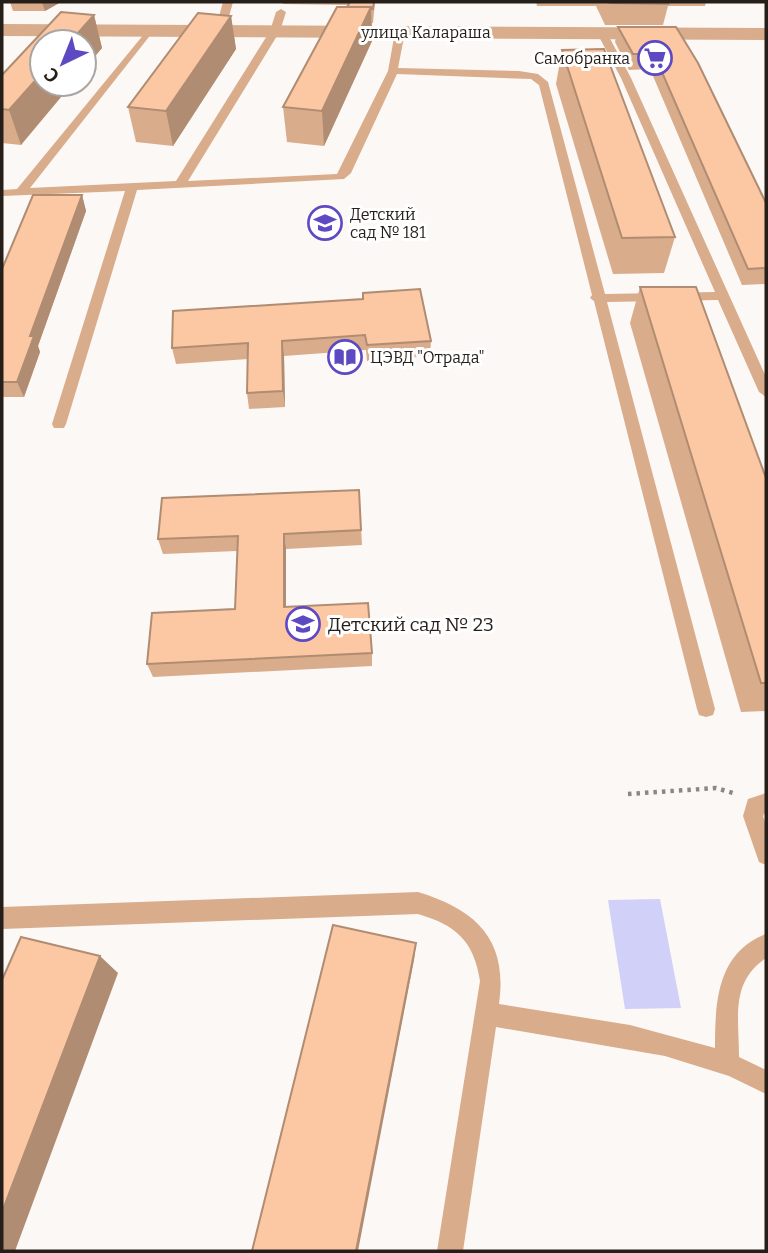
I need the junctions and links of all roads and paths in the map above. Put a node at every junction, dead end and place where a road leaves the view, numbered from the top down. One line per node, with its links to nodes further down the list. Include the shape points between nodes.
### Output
1 (228, 2): 4 (lane)
2 (278, 22): 4 (street, улица Калараша); 6 (street, улица Калараша); 10 (lane)
3 (149, 31): 4 (street, улица Калараша); 5 (street, улица Калараша); 12 (lane)
4 (220, 31)
5 (3, 32)
6 (400, 32): 7 (street, улица Калараша); 9 (lane)
7 (602, 33): 8 (street, улица Калараша); 14 (lane)
8 (766, 34)
9 (393, 71): 10 (lane, via 344,175); 15 (lane, via 519,74 534,76 544,84)
10 (180, 184): 11 (lane)
11 (132, 187): 12 (lane); 17 (lane)
12 (21, 192): 13 (lane)
13 (2, 193)
14 (723, 296): 15 (lane); 16 (lane)
15 (597, 298): 18 (lane)
16 (766, 392)
17 (59, 424)
18 (706, 709)
19 (628, 794): 20 (path, via 716,788)
20 (761, 804): 21 (lane, via 753,816)
21 (766, 855)
22 (3, 921): 24 (lane, via 418,903 446,912 476,934 489,958 492,981)
23 (766, 945): 25 (lane, via 743,962 734,977 729,993)
24 (486, 1014): 25 (lane, via 658,1042); 27 (lane)
25 (727, 1063): 26 (lane)
26 (766, 1082)
27 (450, 1251)

